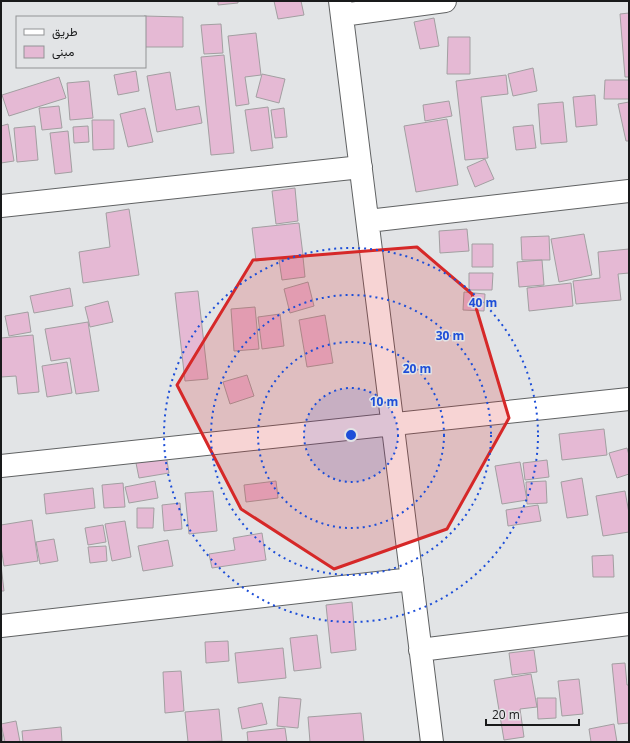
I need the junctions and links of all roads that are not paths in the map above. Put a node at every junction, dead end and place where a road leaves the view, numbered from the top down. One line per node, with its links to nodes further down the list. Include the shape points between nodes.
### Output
1 (445, 1): 2 (street)
2 (341, 8): 3 (street)
3 (361, 167): 5 (street); 6 (street)
4 (629, 191): 6 (street)
5 (1, 206)
6 (368, 221): 8 (street)
7 (629, 399): 8 (street)
8 (392, 423): 9 (street); 10 (street)
9 (1, 466)
10 (412, 579): 12 (street); 13 (street)
11 (629, 624): 13 (street)
12 (1, 626)
13 (420, 650): 14 (street)
14 (432, 742)

